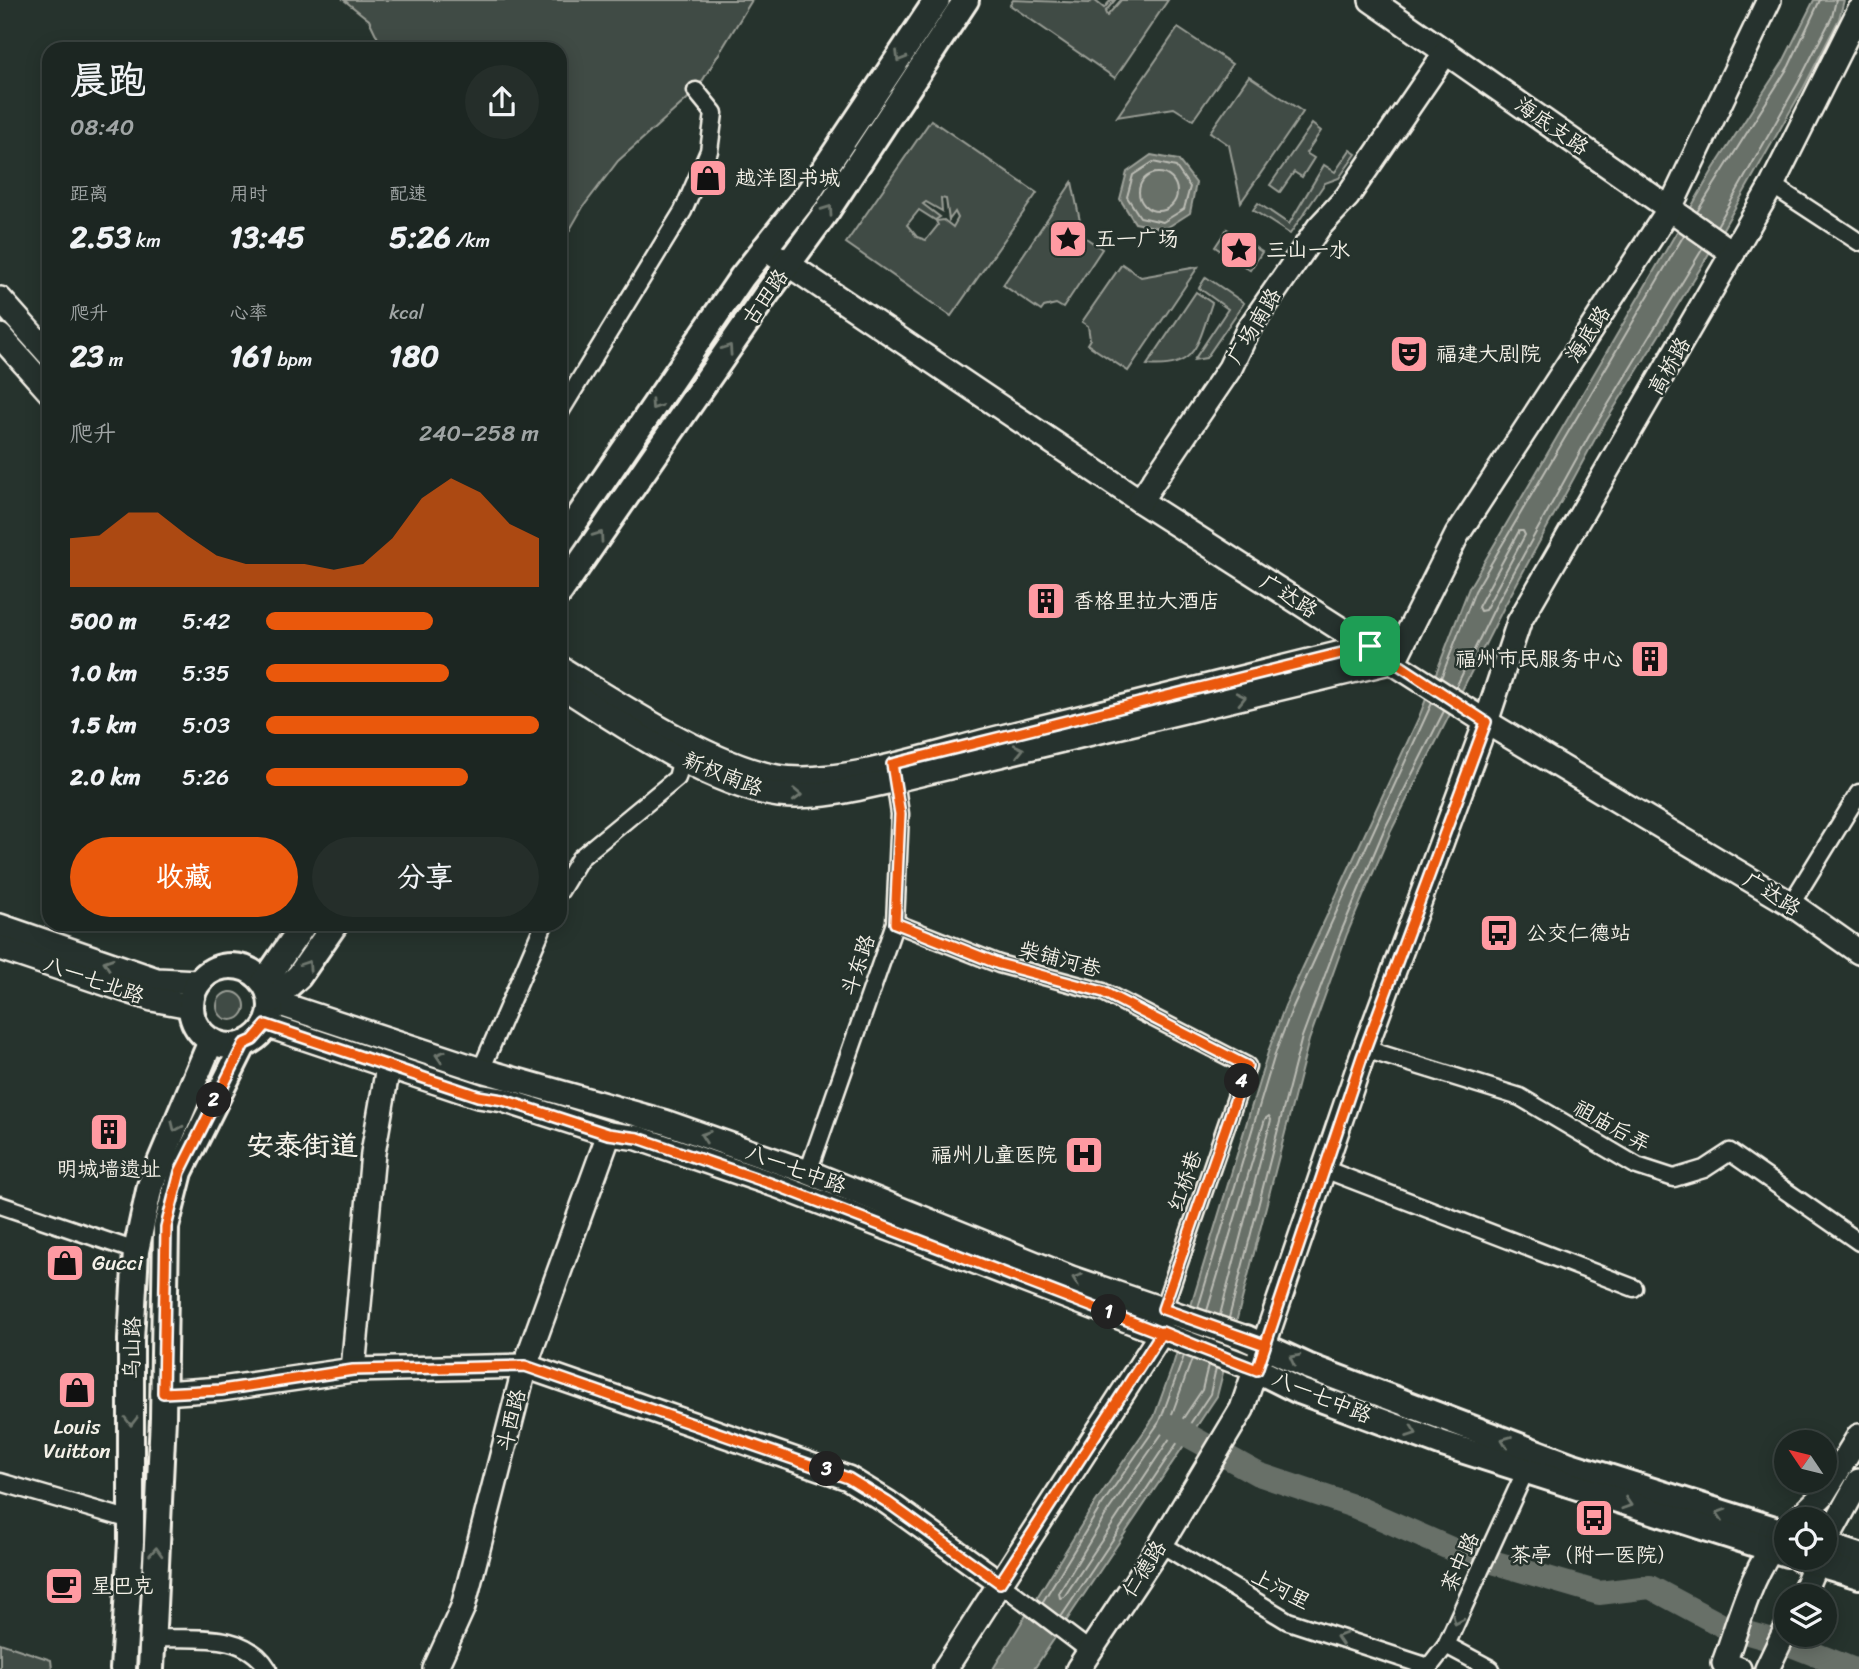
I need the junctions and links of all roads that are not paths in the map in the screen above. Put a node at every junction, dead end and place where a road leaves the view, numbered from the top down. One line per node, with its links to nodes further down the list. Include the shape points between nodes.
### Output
1 (937, 0): 11 (main road, 古田路, one-way to 11, via 807,195)
2 (966, 0): 13 (main road, 古田路, one-way to 2)
3 (1371, 0): 6 (street, 海底支路)
4 (1769, 0): 9 (street, 海底路)
5 (1859, 11): 8 (street, 高桥路)
6 (1446, 52): 9 (street, 海底支路); 19 (street, 广场南路, via 1348,197 1319,227 1256,319 1230,368)
7 (696, 91): 18 (street, via 714,113 709,150 683,211)
8 (1772, 185): 10 (street); 12 (street, 高桥路)
9 (1670, 208): 12 (street, 海底支路); 23 (street, 海底路, via 1457,536)
10 (1859, 242)
11 (764, 248): 13 (street, 广达路); 20 (main road, 古田路, one-way to 20)
12 (1733, 253): 26 (street, 高桥路, via 1519,622)
13 (788, 265): 19 (street, 广达路); 21 (main road, 古田路, one-way to 13)
14 (0, 299): 16 (street)
15 (0, 336): 17 (street)
16 (42, 346)
17 (42, 383)
18 (567, 401)
19 (1140, 501): 22 (street, 广达路)
20 (567, 534)
21 (567, 582)
22 (1370, 646): 23 (street, 广达路); 28 (street, 新权南路)
23 (1402, 666): 26 (street, 广达路); 28 (street, 新权南路, one-way to 23)
24 (567, 672): 28 (street, 新权南路, via 623,707 751,771 779,778)
25 (567, 689): 27 (street, 新权南路)
26 (1478, 716): 31 (street, 广达路); 45 (street)
27 (682, 758): 28 (street, 新权南路, one-way to 28, via 748,788 779,794 815,796); 30 (street, via 677,778 580,858)
28 (894, 772): 32 (street, 斗东路, via 900,814)
29 (1859, 793): 31 (street)
30 (567, 879)
31 (1791, 904): 38 (street, 广达路)
32 (895, 923): 46 (street, 柴铺河巷, via 999,964 1103,992); 51 (street, 斗东路)
33 (0, 926): 39 (street, one-way to 33, via 157,980)
34 (299, 931): 40 (main road)
35 (330, 931): 40 (main road, one-way to 35, via 299,976)
36 (541, 931): 48 (street)
37 (0, 948): 41 (street, 八一七北路, via 152,999)
38 (1859, 952)
39 (198, 982): 40 (main road, via 219,967 231,965 244,967); 41 (main road)
40 (268, 991): 42 (main road); 48 (street, 八一七中路, one-way to 40)
41 (190, 1006): 43 (main road, via 196,1026)
42 (266, 1025): 44 (main road); 47 (street, 八一七中路)
43 (211, 1041): 44 (main road); 54 (main road, 乌山路, one-way to 54, via 150,1186)
44 (244, 1044): 61 (main road, 乌山路, via 180,1172 166,1227)
45 (1365, 1049): 50 (street); 53 (street, 祖庙后弄, via 1520,1097 1637,1166 1674,1178 1704,1169 1730,1152)
46 (1247, 1066): 56 (street, 红桥巷)
47 (388, 1067): 49 (street, 八一七中路); 60 (street, via 373,1153)
48 (481, 1070): 51 (street, 八一七中路, one-way to 48, via 665,1122)
49 (608, 1134): 56 (street, 八一七中路, via 638,1138); 58 (street, 斗西路)
50 (1324, 1169): 55 (street); 57 (street)
51 (808, 1172): 56 (street, 八一七中路, one-way to 51)
52 (0, 1205): 54 (street)
53 (1859, 1242)
54 (136, 1251): 68 (main road, 乌山路, one-way to 68)
55 (1634, 1287)
56 (1163, 1317): 57 (street, 八一七中路); 59 (street, 八一七中路); 77 (street)
57 (1255, 1341): 59 (street); 69 (main road, 八一七中路, one-way to 57, via 1570,1465 1307,1366)
58 (525, 1366): 60 (street); 77 (street, via 848,1478); 85 (street, 斗西路, via 463,1607)
59 (1252, 1368): 63 (main road, 八一七中路, one-way to 63, via 1299,1391); 71 (street, 仁德路, via 1228,1437)
60 (353, 1370): 61 (street, via 221,1390)
61 (163, 1393): 78 (main road, 乌山路, one-way to 61)
62 (1859, 1436): 66 (street)
63 (1525, 1472): 70 (main road, 八一七中路, one-way to 70); 79 (street, 茶中路, one-way to 79)
64 (1859, 1481): 67 (street)
65 (0, 1482): 68 (street)
66 (1812, 1507)
67 (1837, 1519)
68 (131, 1520): 82 (main road, 乌山路)
69 (1774, 1532)
70 (1774, 1533)
71 (1161, 1544): 80 (street, 仁德路); 81 (street, 上河里, one-way to 71, via 1288,1621)
72 (1837, 1554): 74 (main road)
73 (1774, 1556): 88 (street, via 1742,1611 1724,1663)
74 (1859, 1556)
75 (1837, 1564): 76 (main road)
76 (1859, 1576)
77 (1000, 1583): 80 (street); 86 (street)
78 (152, 1638): 83 (main road, 乌山路); 84 (street, via 238,1641)
79 (1446, 1646): 81 (street, 茶中路); 87 (street)
80 (1084, 1660)
81 (1429, 1667)
82 (123, 1669)
83 (151, 1669)
84 (268, 1669)
85 (435, 1669)
86 (945, 1669)
87 (1491, 1669)
88 (1738, 1669)

